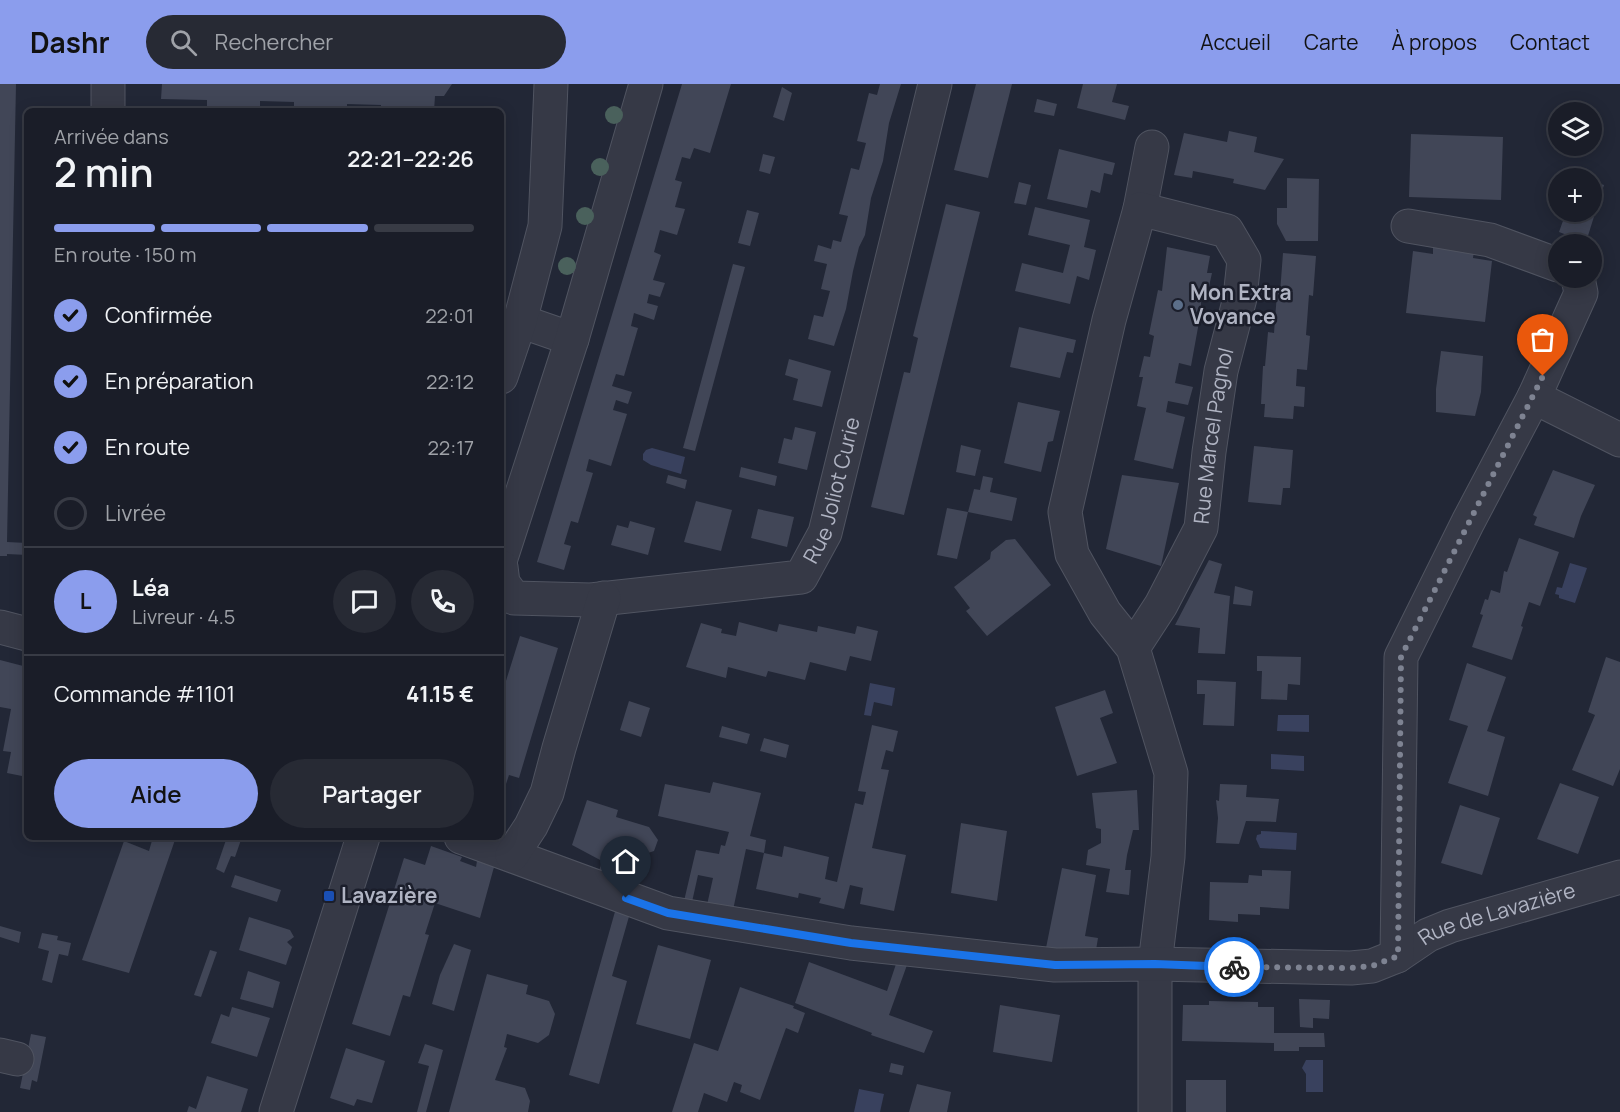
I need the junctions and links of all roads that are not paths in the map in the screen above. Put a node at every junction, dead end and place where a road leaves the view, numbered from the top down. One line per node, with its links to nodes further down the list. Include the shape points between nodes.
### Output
1 (108, 84): 5 (street)
2 (551, 84): 11 (street, via 545,226)
3 (646, 84): 12 (street)
4 (935, 84): 18 (street, Rue Joliot Curie, via 825,533 801,577)
5 (108, 108)
6 (1152, 147): 7 (street)
7 (1140, 209): 21 (street, via 1109,320 1065,512 1072,554 1105,613); 21 (street, Rue Marcel Pagnol, via 1227,231 1244,260 1240,298 1221,370 1201,528 1161,606)
8 (1408, 226): 9 (street, via 1490,240)
9 (1548, 261)
10 (1580, 288): 14 (street)
11 (520, 321): 12 (street); 13 (street)
12 (572, 339): 16 (street)
13 (504, 368)
14 (1534, 397): 15 (street); 26 (street, via 1401,657)
15 (1620, 440)
16 (504, 549)
17 (504, 584): 18 (street, via 514,597)
18 (604, 598): 24 (street, via 547,793)
19 (0, 627): 20 (street)
20 (24, 633)
21 (1133, 648): 27 (street, via 1171,772 1168,857)
22 (362, 840): 29 (street)
23 (470, 840): 24 (street, Rue de Lavazière)
24 (513, 855): 27 (street, Rue de Lavazière, via 668,913 851,943 1055,965)
25 (1620, 877): 26 (street, Rue de Lavazière, via 1450,926 1428,935)
26 (1398, 956): 27 (street, Rue de Lavazière, via 1372,966 1351,968)
27 (1155, 964): 28 (street)
28 (1153, 1109)
29 (276, 1112)

